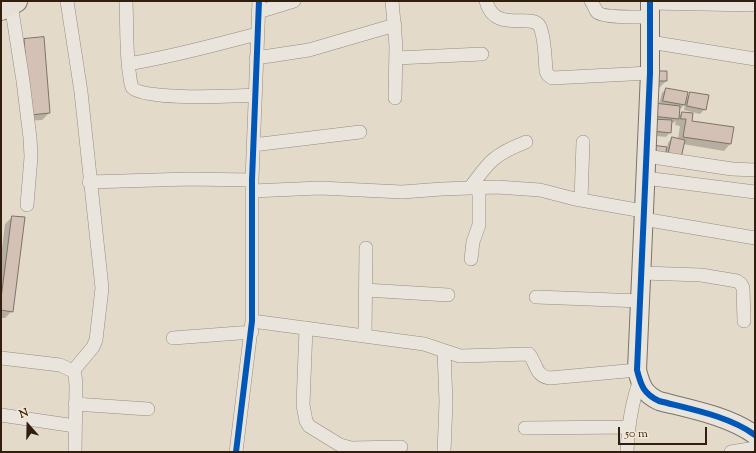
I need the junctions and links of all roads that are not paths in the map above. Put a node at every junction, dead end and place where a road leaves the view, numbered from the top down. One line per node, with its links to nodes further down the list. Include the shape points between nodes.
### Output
1 (66, 1): 29 (street, via 81,92)
2 (126, 1): 18 (street)
3 (294, 1): 9 (street)
4 (392, 1): 11 (street)
5 (486, 1): 19 (street, via 498,18 537,23 540,28 546,71 552,78)
6 (592, 1): 10 (street, via 597,12 610,16)
7 (9, 5): 34 (street, via 30,138)
8 (755, 5): 10 (street)
9 (258, 7): 12 (street)
10 (650, 7): 13 (street)
11 (395, 26): 15 (street, via 309,50); 16 (street)
12 (257, 34): 15 (street); 18 (street)
13 (650, 42): 17 (street); 19 (street)
14 (482, 54): 16 (street)
15 (256, 58): 20 (street)
16 (396, 58): 21 (street)
17 (755, 59)
18 (128, 64): 20 (street, via 132,86 140,93 167,96)
19 (650, 73): 26 (street)
20 (255, 95): 25 (street)
21 (396, 98)
22 (360, 132): 25 (street)
23 (526, 142): 31 (street, via 489,162)
24 (584, 142): 33 (street)
25 (253, 145): 30 (street)
26 (646, 156): 27 (street); 28 (street)
27 (755, 170)
28 (645, 178): 32 (street); 35 (street)
29 (90, 182): 30 (street, via 189,179); 51 (street, via 101,280 101,304 96,340)
30 (252, 186): 31 (street, via 402,192); 45 (street)
31 (475, 188): 33 (street, via 540,190); 38 (street, via 479,226 473,242)
32 (755, 192)
33 (581, 200): 35 (street)
34 (28, 205)
35 (643, 215): 36 (street); 39 (street)
36 (755, 238)
37 (366, 248): 40 (street)
38 (471, 259)
39 (642, 273): 43 (street); 44 (street, via 701,274 737,281 743,288)
40 (365, 290): 41 (street); 47 (street)
41 (448, 295)
42 (536, 297): 43 (street)
43 (641, 301): 52 (street)
44 (744, 321)
45 (252, 327): 46 (street); 48 (street); 63 (street)
46 (306, 328): 47 (street); 60 (street, via 303,405 309,426 340,445 351,448)
47 (365, 335): 49 (street, via 424,344)
48 (173, 338)
49 (444, 351): 52 (street, via 460,356 529,354 540,375 550,378); 64 (street)
50 (1, 358): 51 (street, via 60,365)
51 (73, 371): 53 (street)
52 (639, 375): 57 (street); 59 (street, via 645,392 651,397 726,420)
53 (75, 404): 54 (street); 56 (street)
54 (148, 409)
55 (1, 415): 56 (street)
56 (75, 426): 62 (street)
57 (629, 427): 58 (street); 65 (street)
58 (525, 428)
59 (755, 435)
60 (401, 447)
61 (755, 448): 66 (street)
62 (75, 452)
63 (236, 452)
64 (444, 452)
65 (627, 452)
66 (731, 452)

